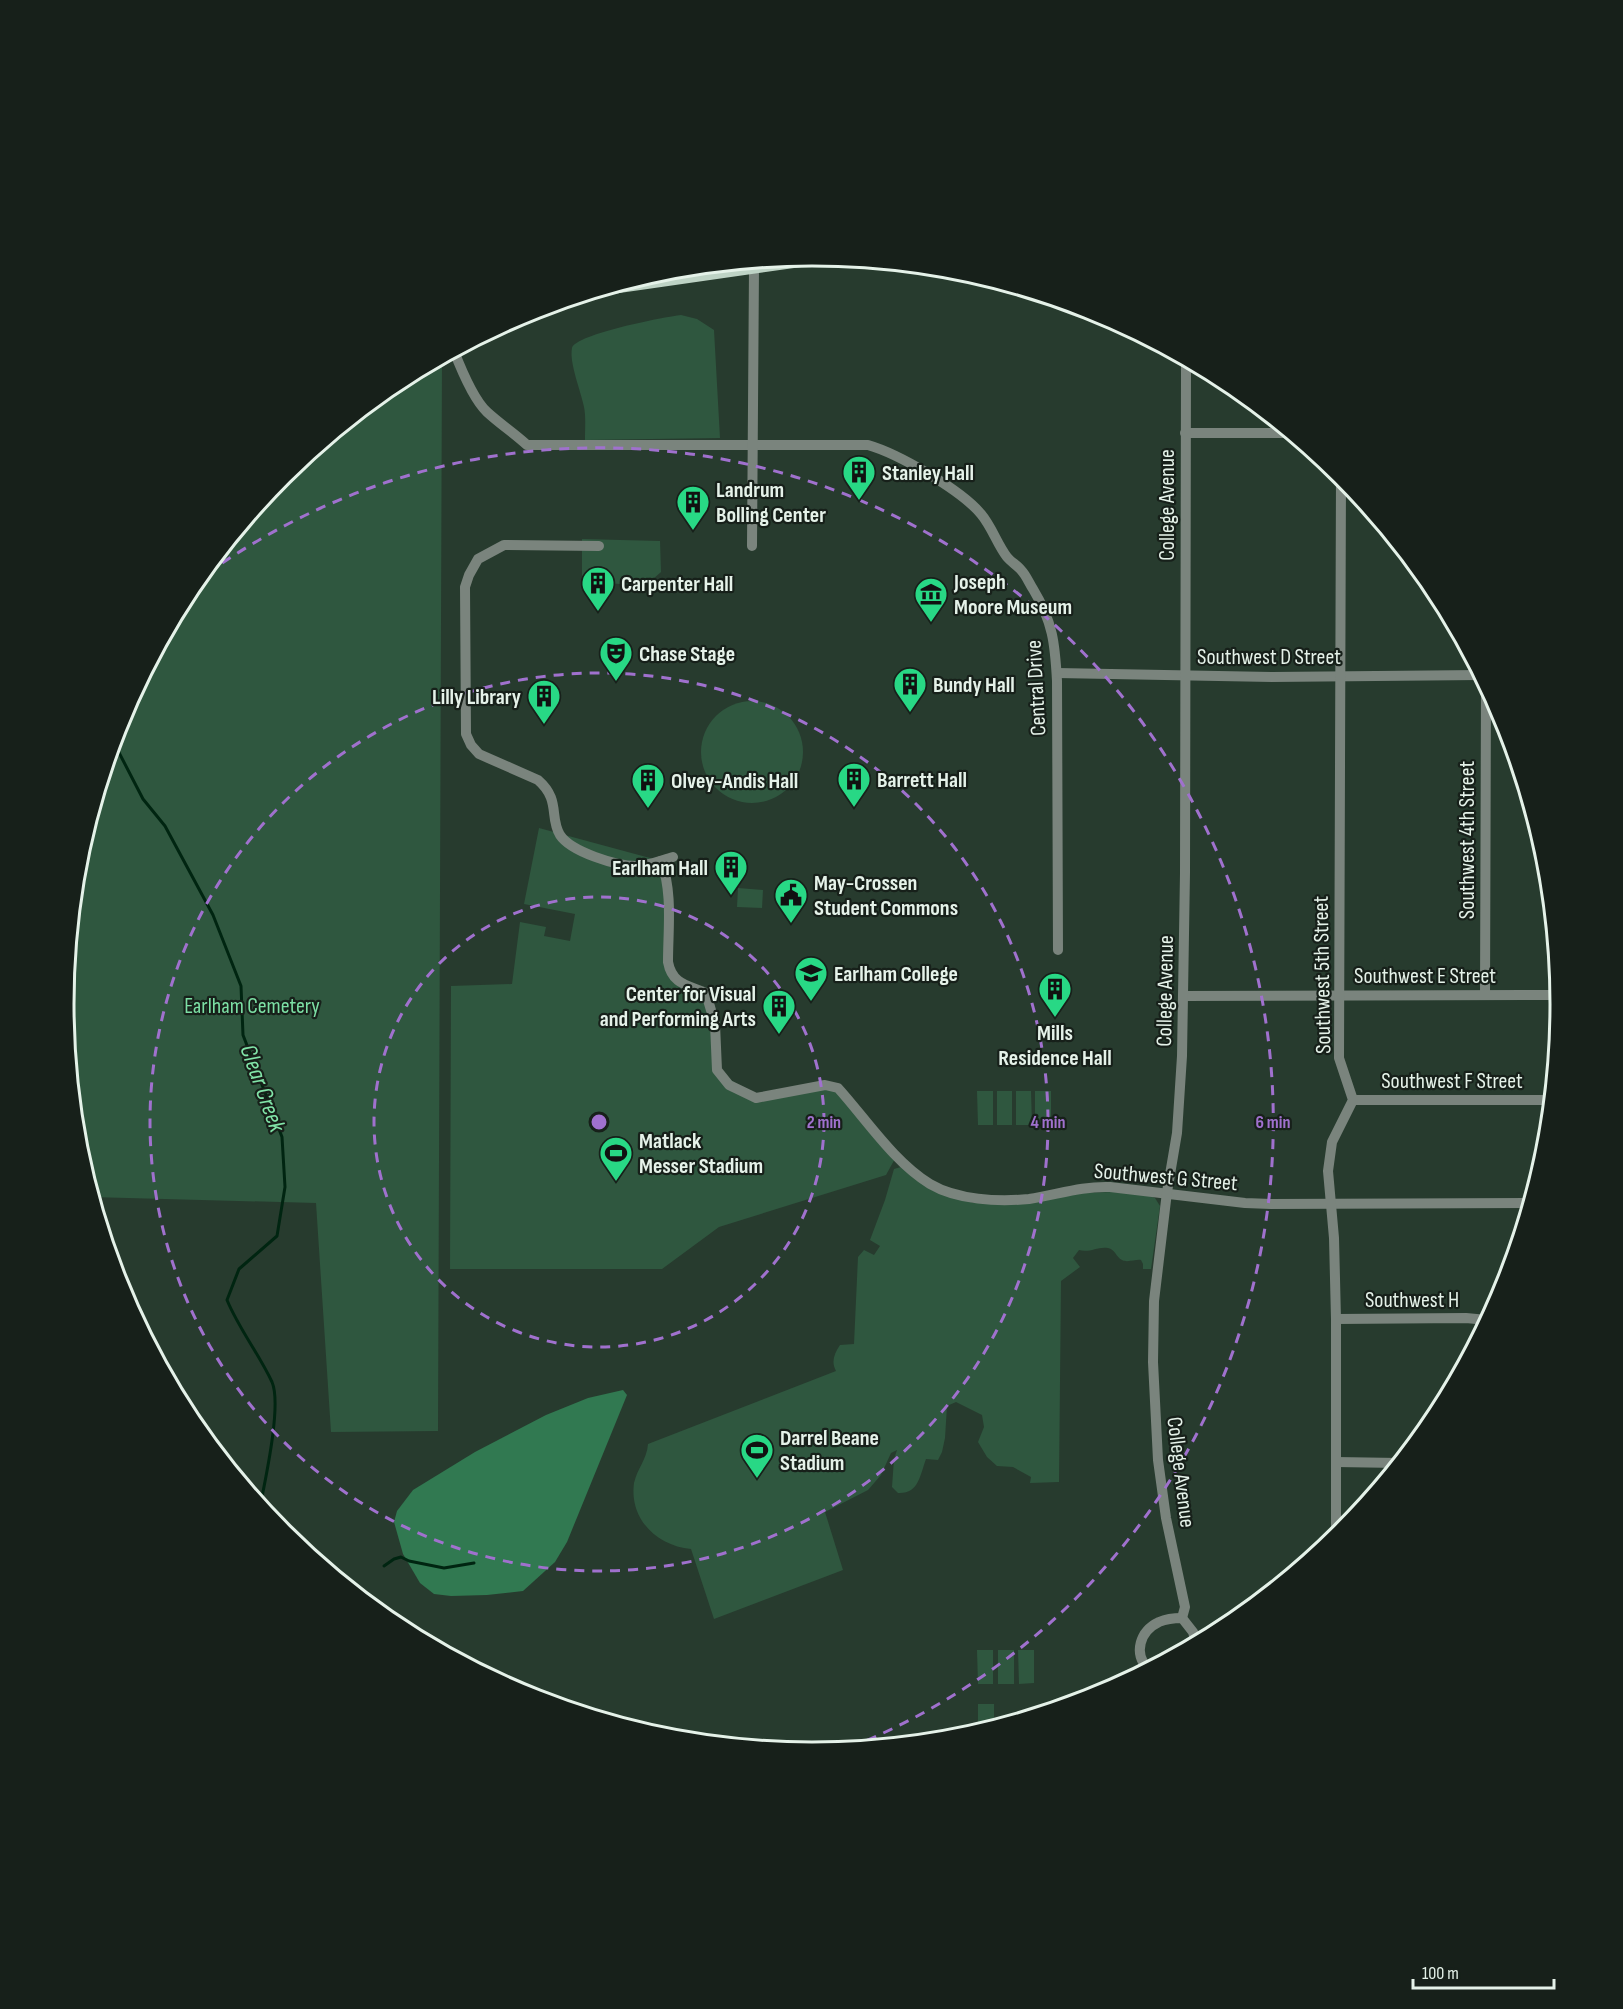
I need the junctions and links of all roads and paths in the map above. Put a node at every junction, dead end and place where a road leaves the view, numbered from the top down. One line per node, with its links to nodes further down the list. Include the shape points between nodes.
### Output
1 (754, 269): 6 (street)
2 (457, 358): 6 (street, Central Drive, via 486,411 527,445)
3 (1186, 369): 4 (street, College Avenue)
4 (1185, 433): 5 (street); 11 (street, College Avenue)
5 (1278, 433)
6 (753, 446): 9 (street); 10 (street, Central Drive, via 868,445 916,466 972,504 1037,597 1050,623)
7 (1341, 491): 13 (street, Southwest 5th Street)
8 (599, 546): 16 (street, via 504,545 478,559 465,587 466,734 479,754 546,786 560,834 571,845 619,863 637,866)
9 (752, 546)
10 (1057, 673): 11 (street, Southwest D Street); 17 (street, Central Drive)
11 (1185, 675): 13 (street, Southwest D Street); 21 (street, College Avenue)
12 (1471, 675): 13 (street, Southwest D Street)
13 (1340, 676): 19 (street, Southwest 5th Street)
14 (1486, 706): 18 (street, Southwest 4th Street)
15 (673, 857): 16 (street)
16 (661, 861): 24 (street, Southwest G Street, via 668,895 670,971 674,978 706,993 715,1024 717,1071 729,1085 756,1098 825,1085 838,1088 909,1169 931,1184 965,1196 1030,1198 1092,1187)
17 (1058, 950)
18 (1485, 994): 19 (street, Southwest E Street); 20 (street, Southwest E Street)
19 (1339, 995): 21 (street, Southwest E Street); 22 (street, Southwest 5th Street, via 1339,1059)
20 (1550, 995)
21 (1183, 996): 24 (street, College Avenue, via 1177,1133)
22 (1353, 1100): 23 (street, Southwest F Street); 25 (street, via 1330,1151)
23 (1543, 1100)
24 (1167, 1192): 25 (street, Southwest G Street, via 1245,1203); 32 (street, College Avenue, via 1154,1300 1154,1398 1166,1518 1185,1607)
25 (1331, 1203): 26 (street, Southwest G Street); 27 (street)
26 (1522, 1203)
27 (1336, 1319): 28 (street, Southwest H); 29 (street)
28 (1478, 1319)
29 (1336, 1462): 30 (street); 31 (street)
30 (1390, 1463)
31 (1336, 1523)
32 (1182, 1618): 33 (street, College Avenue); 34 (street, via 1160,1621 1143,1636 1140,1652)
33 (1194, 1635)
34 (1144, 1663)

